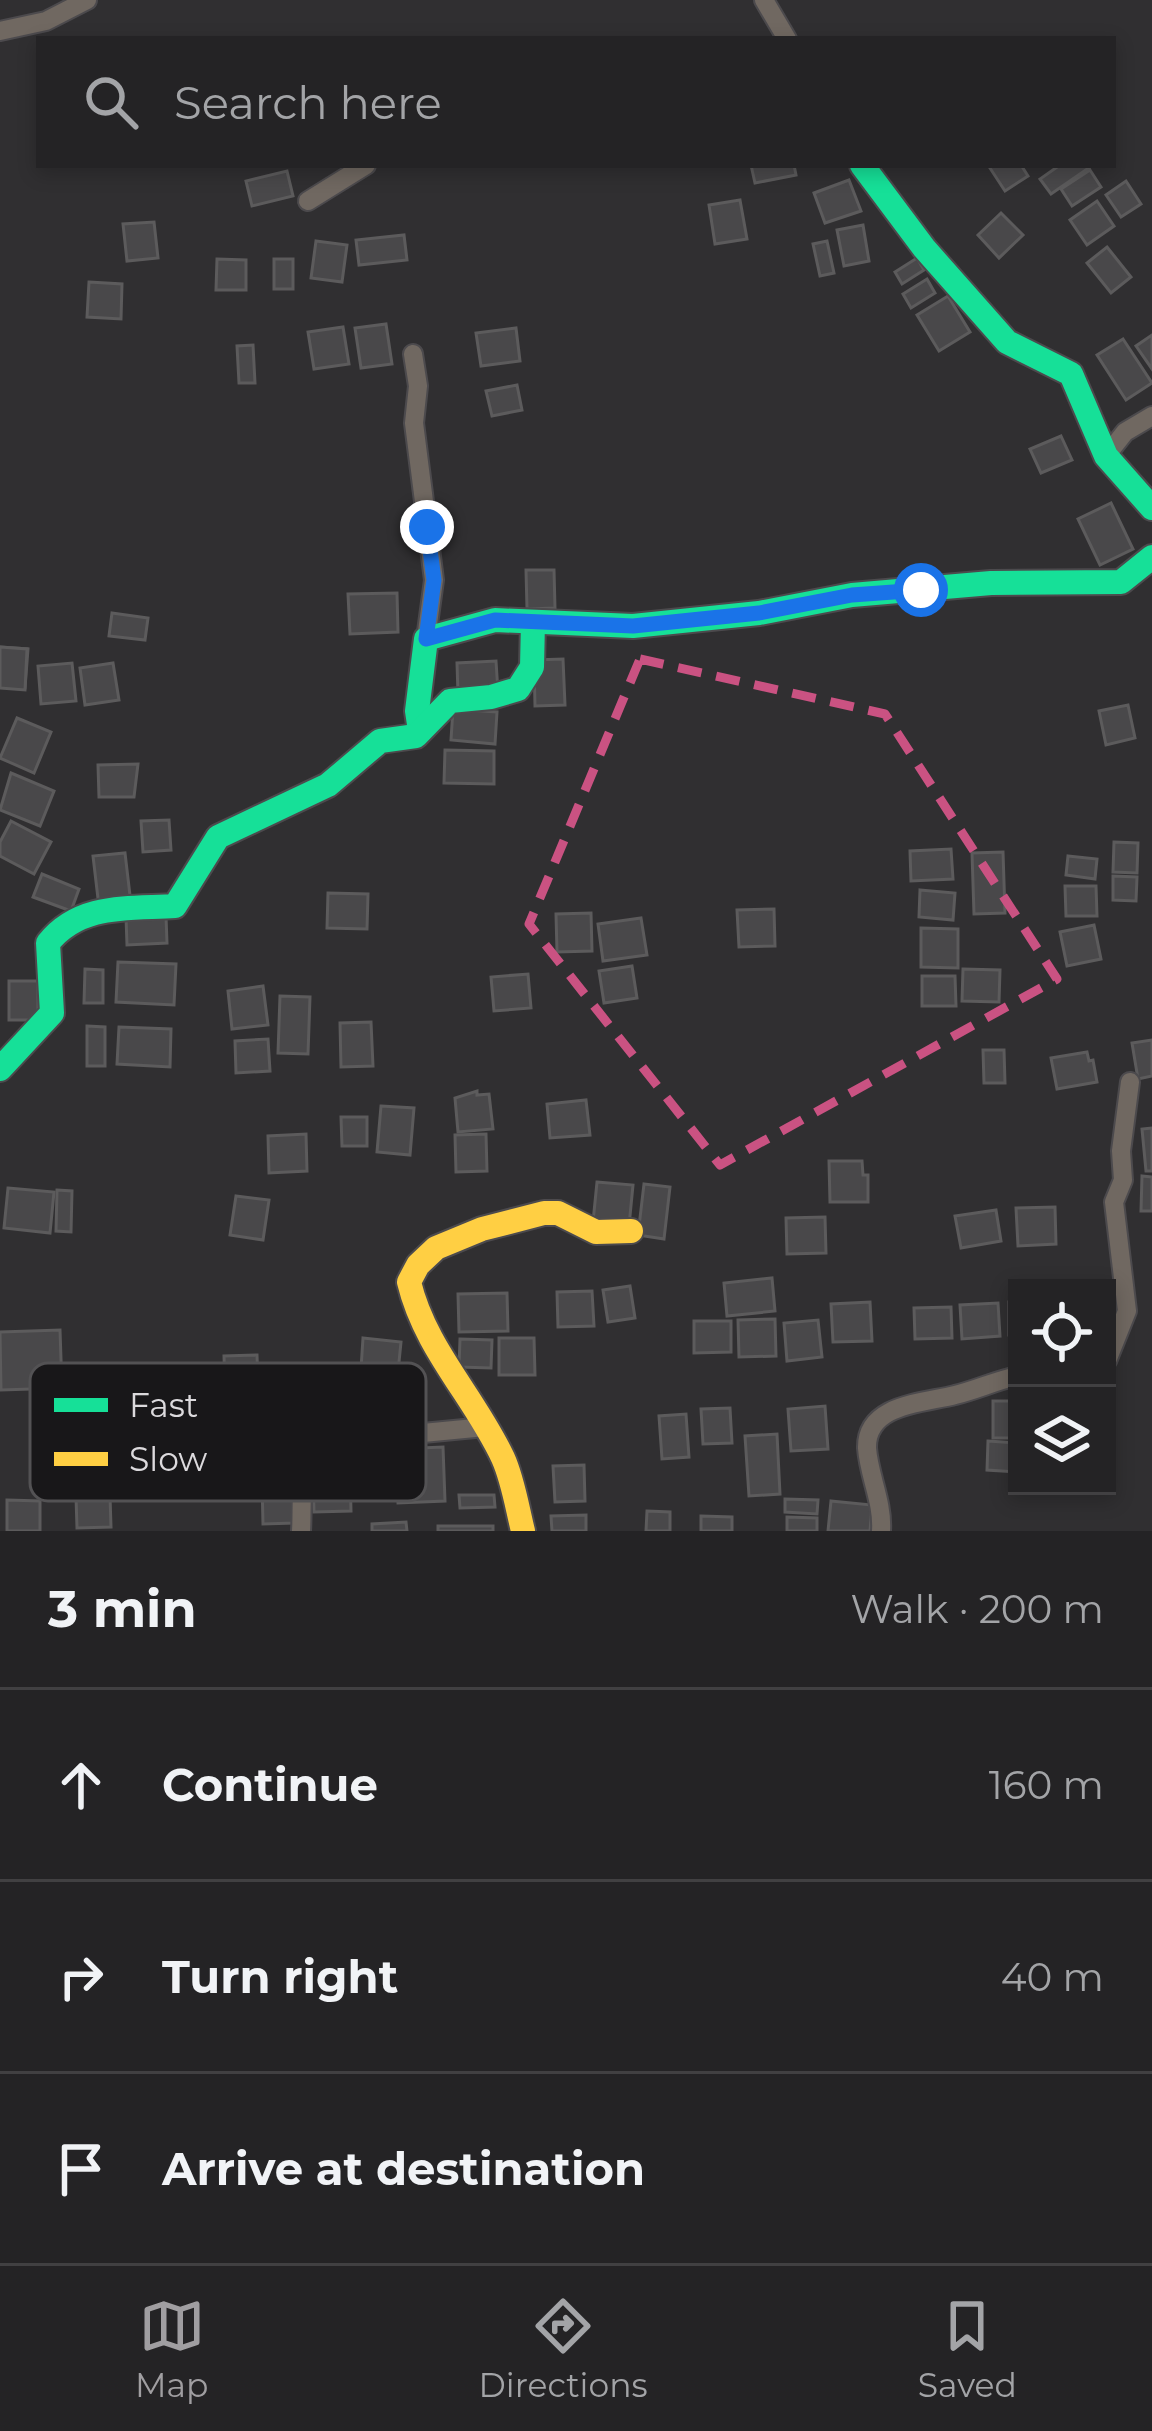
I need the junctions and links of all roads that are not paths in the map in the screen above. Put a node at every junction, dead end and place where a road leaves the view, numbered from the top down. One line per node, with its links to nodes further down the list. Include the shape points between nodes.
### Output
1 (87, 0): 3 (street)
2 (764, 0): 4 (street)
3 (0, 32)
4 (785, 36)
5 (361, 168): 7 (street)
6 (864, 168): 10 (street, via 1006,342 1071,374)
7 (308, 201)
8 (413, 354): 14 (street, via 434,580)
9 (1152, 416): 10 (street)
10 (1106, 456): 11 (street)
11 (1152, 508)
12 (1152, 557): 13 (street, via 1121,582 852,595 633,626)
13 (532, 622): 14 (street, via 495,620); 15 (street, via 522,689 450,701)
14 (426, 639): 15 (street)
15 (420, 731): 16 (street, via 380,741 328,785 218,837 175,907 68,919 48,943 52,1012)
16 (0, 1069)
17 (1130, 1082): 19 (street, via 1123,1180 1114,1202 1127,1311)
18 (631, 1231): 21 (street, via 596,1232 544,1213 482,1229 418,1264 409,1282 415,1307)
19 (1116, 1338)
20 (1008, 1378): 26 (street, via 918,1400 877,1422 867,1449)
21 (485, 1427): 22 (street); 25 (street, via 505,1462)
22 (426, 1432)
23 (302, 1501): 24 (street)
24 (301, 1531)
25 (523, 1531)
26 (881, 1531)

